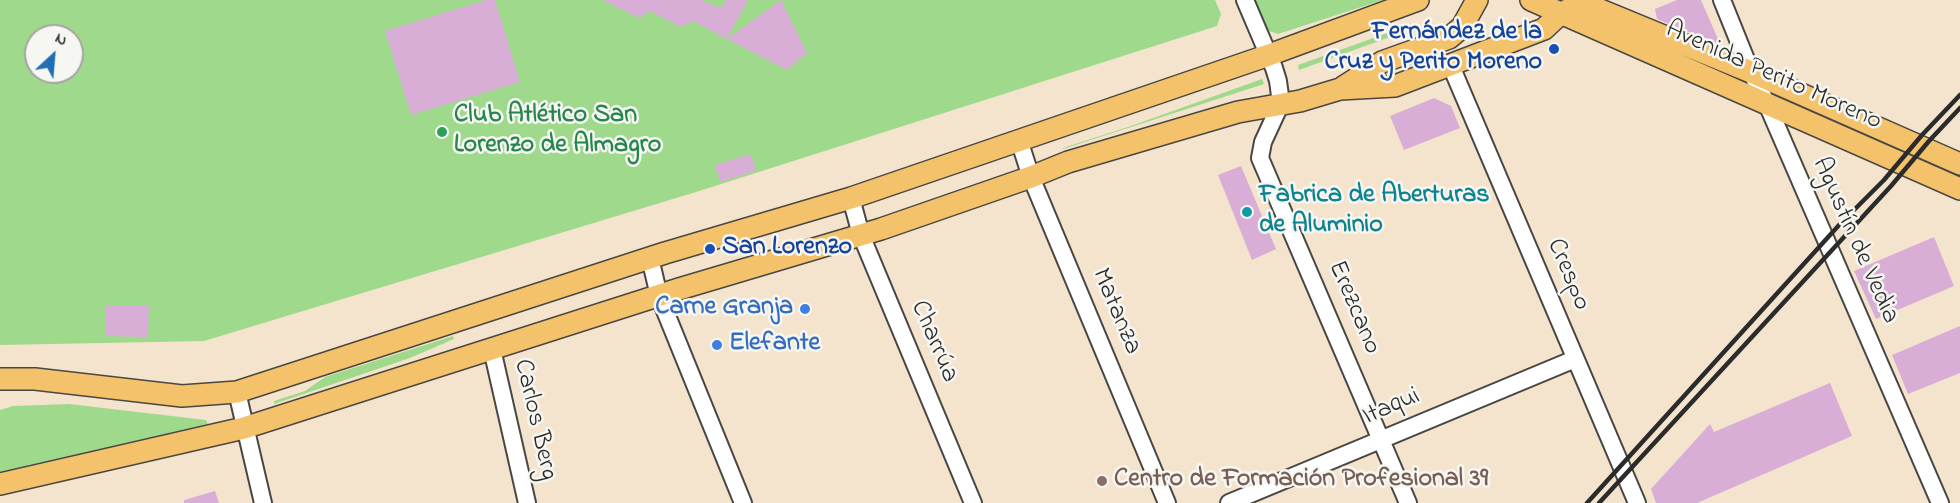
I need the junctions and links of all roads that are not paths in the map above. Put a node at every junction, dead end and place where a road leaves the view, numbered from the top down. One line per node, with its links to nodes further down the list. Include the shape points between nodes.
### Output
1 (1245, 0): 7 (street)
2 (1418, 0): 7 (main road)
3 (1477, 0): 10 (main road, via 1462,27 1449,38 1382,62)
4 (1531, 0): 6 (main road, Avenida Perito Moreno)
5 (1722, 0): 9 (street, Agustín de Vedia)
6 (1574, 3): 8 (main road, via 1544,29); 9 (main road, Avenida Perito Moreno); 12 (main road, Avenida Perito Moreno)
7 (1269, 55): 11 (street); 13 (main road)
8 (1451, 66): 10 (main road, via 1395,86); 22 (street, Crespo)
9 (1751, 72): 12 (street, Agustín de Vedia); 14 (main road, Avenida Perito Moreno)
10 (1340, 89): 11 (main road)
11 (1281, 103): 15 (main road, via 1090,155); 26 (street, Erezcano, via 1260,158)
12 (1767, 104): 16 (main road, Avenida Perito Moreno); 36 (street, Agustín de Vedia)
13 (1019, 140): 15 (street, Matanza); 17 (main road)
14 (1960, 164)
15 (1031, 177): 18 (main road); 32 (street, Matanza)
16 (1960, 189)
17 (850, 198): 18 (street, Charrúa); 19 (main road)
18 (861, 236): 20 (main road); 31 (street, Charrúa)
19 (650, 258): 20 (street); 24 (main road)
20 (659, 296): 21 (main road); 30 (street)
21 (492, 349): 25 (main road); 29 (street, Carlos Berg)
22 (1575, 359): 26 (street, Itaqui); 35 (street, Crespo)
23 (0, 379): 24 (main road, via 35,379 182,396)
24 (237, 392): 25 (street)
25 (244, 428): 27 (main road); 28 (street)
26 (1382, 440): 33 (street, Itaqui); 34 (street, Erezcano)
27 (0, 484)
28 (263, 503)
29 (527, 503)
30 (743, 503)
31 (974, 503)
32 (1167, 503)
33 (1229, 503)
34 (1408, 503)
35 (1637, 503)
36 (1940, 503)

